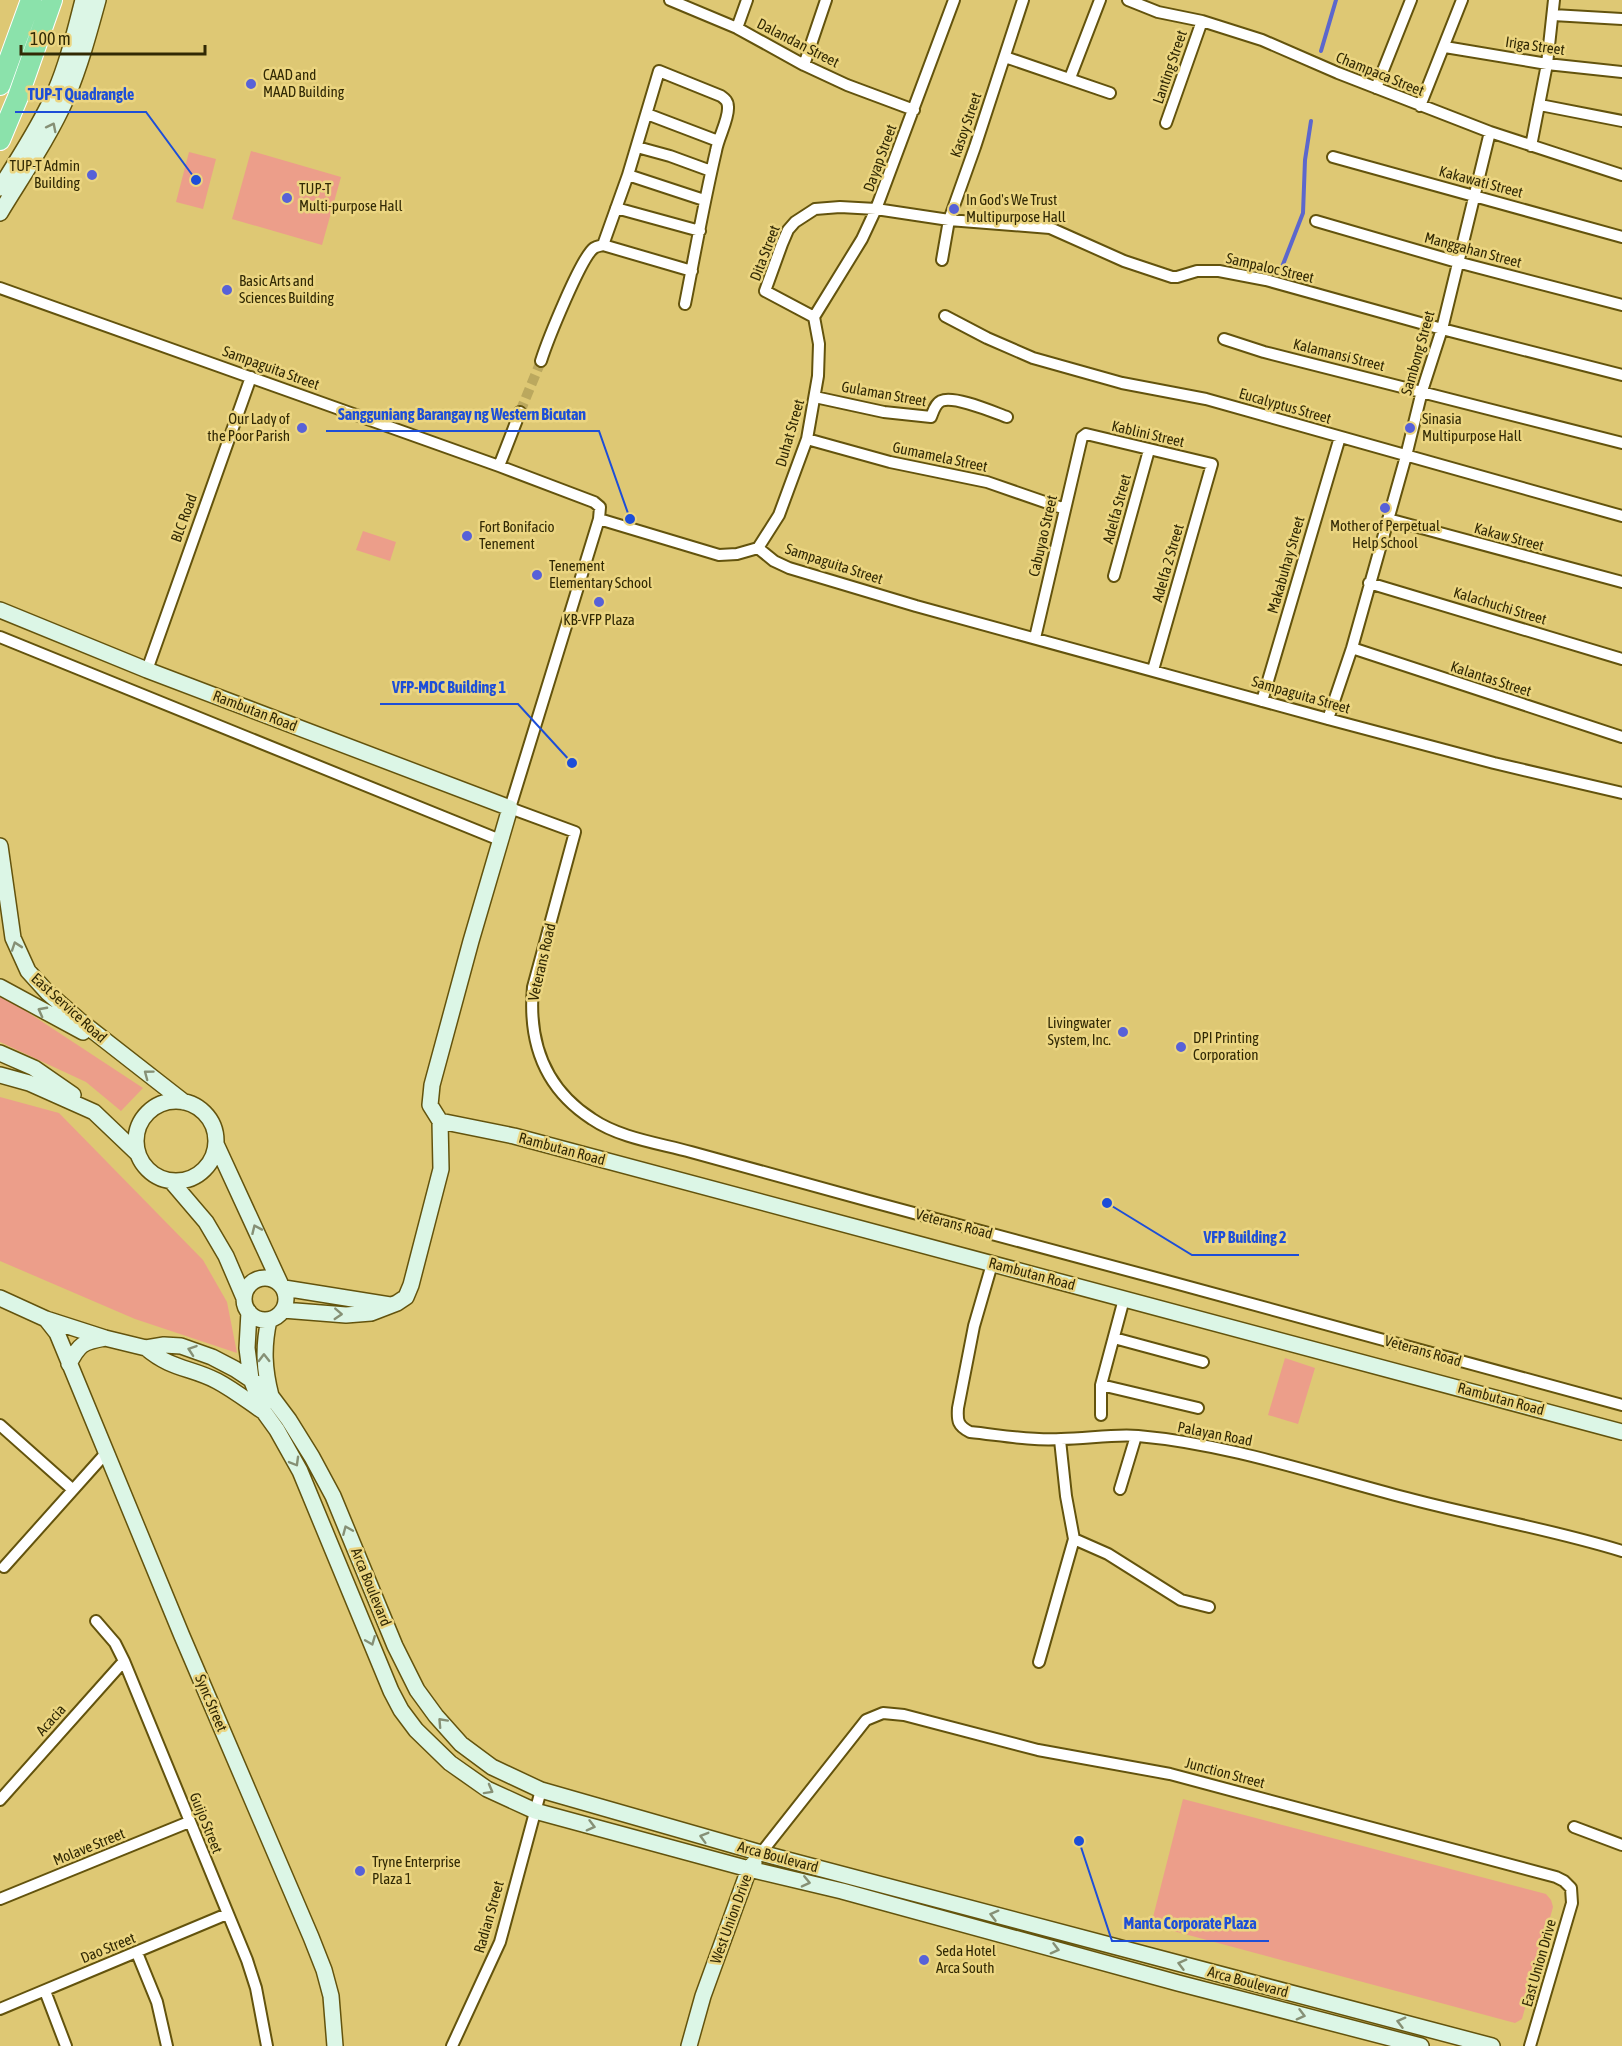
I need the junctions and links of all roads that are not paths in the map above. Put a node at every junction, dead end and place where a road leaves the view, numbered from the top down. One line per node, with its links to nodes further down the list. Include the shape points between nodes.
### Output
1 (31, 0): 25 (highway)
2 (52, 0): 35 (highway)
3 (84, 0): 43 (street, via 55,92)
4 (98, 0): 48 (street, one-way to 4, via 66,98)
5 (670, 0): 18 (street, Dalandan Street)
6 (747, 0): 18 (street)
7 (826, 0): 21 (street)
8 (954, 0): 30 (street, Dayap Street)
9 (1023, 0): 20 (street, Kasoy Street)
10 (1100, 0): 24 (street)
11 (1128, 0): 17 (street, Champaca Street, via 1158,12)
12 (1412, 0): 26 (street)
13 (1462, 0): 19 (street)
14 (1554, 0): 15 (street)
15 (1553, 15): 16 (street); 22 (street)
16 (1622, 19)
17 (1202, 21): 26 (street, Champaca Street, via 1262,40); 33 (street, Lanting Street)
18 (737, 28): 21 (street, Dalandan Street)
19 (1445, 47): 22 (street, Iriga Street); 29 (street)
20 (1005, 57): 24 (street); 49 (street, Kasoy Street)
21 (804, 64): 30 (street, Dalandan Street)
22 (1547, 64): 23 (street, Iriga Street); 28 (street)
23 (1622, 72)
24 (1070, 78): 27 (street)
25 (0, 85)
26 (1377, 88): 29 (street, Champaca Street)
27 (1110, 93)
28 (1540, 105): 32 (street); 37 (street)
29 (1420, 106): 34 (street, Champaca Street)
30 (914, 110): 47 (street, Dayap Street)
31 (647, 114): 36 (street); 36 (street, via 659,71 728,102); 38 (street)
32 (1622, 121)
33 (1166, 123)
34 (1490, 132): 37 (street, Champaca Street); 44 (street, Sambong Street)
35 (0, 140)
36 (718, 141): 40 (street)
37 (1531, 146): 42 (street, Champaca Street)
38 (637, 147): 40 (street); 41 (street)
39 (1333, 157): 44 (street, Kakawati Street)
40 (711, 171): 45 (street)
41 (628, 175): 45 (street); 46 (street)
42 (1622, 175)
43 (0, 188)
44 (1473, 196): 52 (street, Kakawati Street); 55 (street, Sambong Street)
45 (704, 200): 51 (street)
46 (616, 208): 51 (street); 53 (street)
47 (876, 210): 49 (street, Sampaloc Street); 61 (street, Dayap Street); 61 (street, Dita Street, via 815,209 788,230 765,291)
48 (0, 213)
49 (949, 220): 54 (street, Kasoy Street); 62 (street, Sampaloc Street, via 1050,228 1124,261 1172,277 1218,271 1266,280)
50 (1316, 221): 55 (street, Manggahan Street)
51 (700, 231): 56 (street)
52 (1622, 237)
53 (603, 245): 56 (street); 64 (street, via 589,254)
54 (942, 260)
55 (1457, 262): 59 (street, Manggahan Street); 62 (street, Sambong Street)
56 (692, 271): 58 (street)
57 (0, 288): 66 (street, Sampaguita Street)
58 (685, 304)
59 (1622, 305)
60 (945, 316): 71 (street, Eucalyptus Street, via 1033,357)
61 (814, 317): 68 (street, Duhat Street, via 819,344)
62 (1442, 329): 65 (street, Sampaloc Street); 67 (street, Sambong Street)
63 (1224, 339): 67 (street, Kalamansi Street)
64 (541, 361)
65 (1622, 375)
66 (251, 377): 78 (street, Sampaguita Street); 92 (street, BLC Road)
67 (1422, 391): 74 (street, Kalamansi Street); 76 (street, Sambong Street)
68 (815, 397): 70 (street, Gulaman Street, via 884,412 931,417 942,401 953,400); 72 (street, Duhat Street)
69 (520, 412): 78 (street)
70 (1007, 417)
71 (1340, 437): 76 (street, Eucalyptus Street); 94 (street, Makabuhay Street)
72 (807, 439): 79 (street, Gumamela Street, via 890,462 987,482); 83 (street, Duhat Street, via 779,515)
73 (1081, 441): 75 (street, Kablini Street, via 1086,434); 79 (street, Cabuyao Street)
74 (1622, 443)
75 (1149, 450): 77 (street, Kablini Street); 84 (street, Adelfa Street)
76 (1406, 456): 80 (street, Eucalyptus Street); 82 (street, Sambong Street)
77 (1212, 464): 93 (street, Adelfa 2 Street)
78 (499, 466): 81 (street, Sampaguita Street, via 594,502 600,507)
79 (1065, 509): 89 (street, Cabuyao Street)
80 (1622, 516)
81 (599, 519): 83 (street, via 719,555); 98 (street)
82 (1388, 519): 85 (street, Kakaw Street); 86 (street, Sambong Street)
83 (758, 548): 89 (street, Sampaguita Street, via 789,568)
84 (1114, 576)
85 (1622, 582)
86 (1370, 583): 90 (street, Sambong Street); 91 (street, Kalachuchi Street)
87 (0, 610): 92 (street, Rambutan Road)
88 (0, 637): 99 (street, Rambutan Road)
89 (1035, 638): 93 (street, Sampaguita Street)
90 (1352, 648): 95 (street, Sambong Street); 96 (street, Kalantas Street)
91 (1622, 659)
92 (147, 670): 98 (street, Rambutan Road)
93 (1153, 670): 94 (street, Sampaguita Street)
94 (1262, 700): 95 (street, Sampaguita Street)
95 (1328, 719): 97 (street, Sampaguita Street)
96 (1622, 737)
97 (1622, 793)
98 (510, 808): 99 (street); 128 (street, Veterans Road, via 575,832 533,987 532,1029 549,1076 562,1094 595,1121 621,1133 780,1177)
99 (500, 840): 107 (street, via 432,1084 430,1105)
100 (0, 846): 102 (street, East Service Road, one-way to 100, via 47,993 22,961 10,925)
101 (0, 987): 102 (street, one-way to 101)
102 (112, 1047): 105 (street, East Service Road, one-way to 102)
103 (0, 1053): 106 (street, via 34,1068)
104 (0, 1076): 106 (street)
105 (184, 1102): 108 (street, via 208,1116); 109 (street, via 165,1102 148,1112 138,1128)
106 (94, 1112): 109 (street)
107 (440, 1121): 111 (street, Rambutan Road, via 514,1136); 116 (street, via 441,1169 411,1285 406,1297)
108 (216, 1144): 110 (street, via 211,1161 200,1174 189,1180); 112 (street, one-way to 108)
109 (137, 1153): 110 (street, via 150,1172)
110 (171, 1181): 115 (street, Arca Boulevard, via 211,1229)
111 (992, 1264): 114 (street, Rambutan Road); 135 (street, Palayan Road, via 974,1326 957,1420 960,1427 970,1432)
112 (282, 1286): 115 (street, via 274,1279 260,1278 249,1285); 116 (street); 117 (street)
113 (0, 1298): 118 (street, Arca Boulevard)
114 (1124, 1299): 121 (street); 133 (street, Rambutan Road)
115 (247, 1305): 119 (street, via 255,1317); 125 (street, Arca Boulevard)
116 (390, 1305): 117 (street, one-way to 116, via 346,1315 371,1313)
117 (284, 1310): 119 (street)
118 (46, 1319): 120 (street, Arca Boulevard); 124 (street, Sync Street, via 57,1333)
119 (269, 1320): 127 (street, Arca Boulevard, one-way to 119, via 264,1355)
120 (105, 1338): 122 (street, Arca Boulevard); 124 (street, via 86,1341)
121 (1114, 1338): 123 (street); 126 (street)
122 (146, 1348): 125 (street, Arca Boulevard, one-way to 122, via 212,1357 181,1346); 130 (street, Arca Boulevard, via 158,1359 217,1381)
123 (1203, 1362)
124 (69, 1364): 136 (street, Sync Street)
125 (251, 1379): 127 (street, Arca Boulevard); 130 (street, Arca Boulevard)
126 (1101, 1385): 129 (street); 131 (street)
127 (271, 1396): 147 (street, Arca Boulevard, one-way to 127, via 492,1767 462,1744 417,1690 333,1496)
128 (1622, 1405)
129 (1198, 1408)
130 (264, 1412): 149 (street, Arca Boulevard, one-way to 149, via 300,1472 401,1710 450,1763 487,1790)
131 (1101, 1415)
132 (0, 1425): 137 (street)
133 (1622, 1432)
134 (1136, 1436): 135 (street, Palayan Road); 138 (street); 140 (street, Palayan Road, via 1231,1452)
135 (1060, 1440): 139 (street)
136 (106, 1453): 137 (street); 164 (street, Sync Street, via 324,1970 331,1996)
137 (72, 1489): 141 (street)
138 (1120, 1489)
139 (1074, 1539): 142 (street, via 1108,1554 1181,1600); 145 (street)
140 (1622, 1551)
141 (4, 1568)
142 (1209, 1607)
143 (96, 1622): 144 (street, Guijo Street, via 116,1643)
144 (124, 1661): 148 (street, Acacia); 150 (street, Guijo Street)
145 (1039, 1662)
146 (866, 1720): 153 (street, West Union Drive); 155 (street, Junction Street, via 893,1713 1038,1750 1170,1774 1556,1877)
147 (541, 1790): 149 (street, Radian Street); 153 (street, Arca Boulevard, one-way to 147)
148 (0, 1800)
149 (534, 1811): 154 (street, Arca Boulevard, one-way to 154); 165 (street, Radian Street, via 500,1942)
150 (189, 1822): 156 (street, Molave Street); 157 (street, Guijo Street)
151 (1574, 1827): 152 (street)
152 (1622, 1845)
153 (761, 1853): 154 (street, West Union Drive); 168 (street, Arca Boulevard, one-way to 153)
154 (749, 1869): 166 (street, West Union Drive); 167 (street, Arca Boulevard, one-way to 167)
155 (1571, 1888): 169 (street, East Union Drive, via 1572,1902)
156 (1, 1895)
157 (227, 1914): 158 (street, Dao Street); 163 (street, Guijo Street, via 256,1988)
158 (137, 1953): 159 (street, Dao Street); 162 (street, via 157,2002)
159 (45, 1990): 160 (street, Dao Street); 161 (street)
160 (0, 2009)
161 (66, 2046)
162 (167, 2046)
163 (267, 2046)
164 (335, 2046)
165 (452, 2046)
166 (689, 2046)
167 (1421, 2046)
168 (1492, 2046)
169 (1530, 2046)

